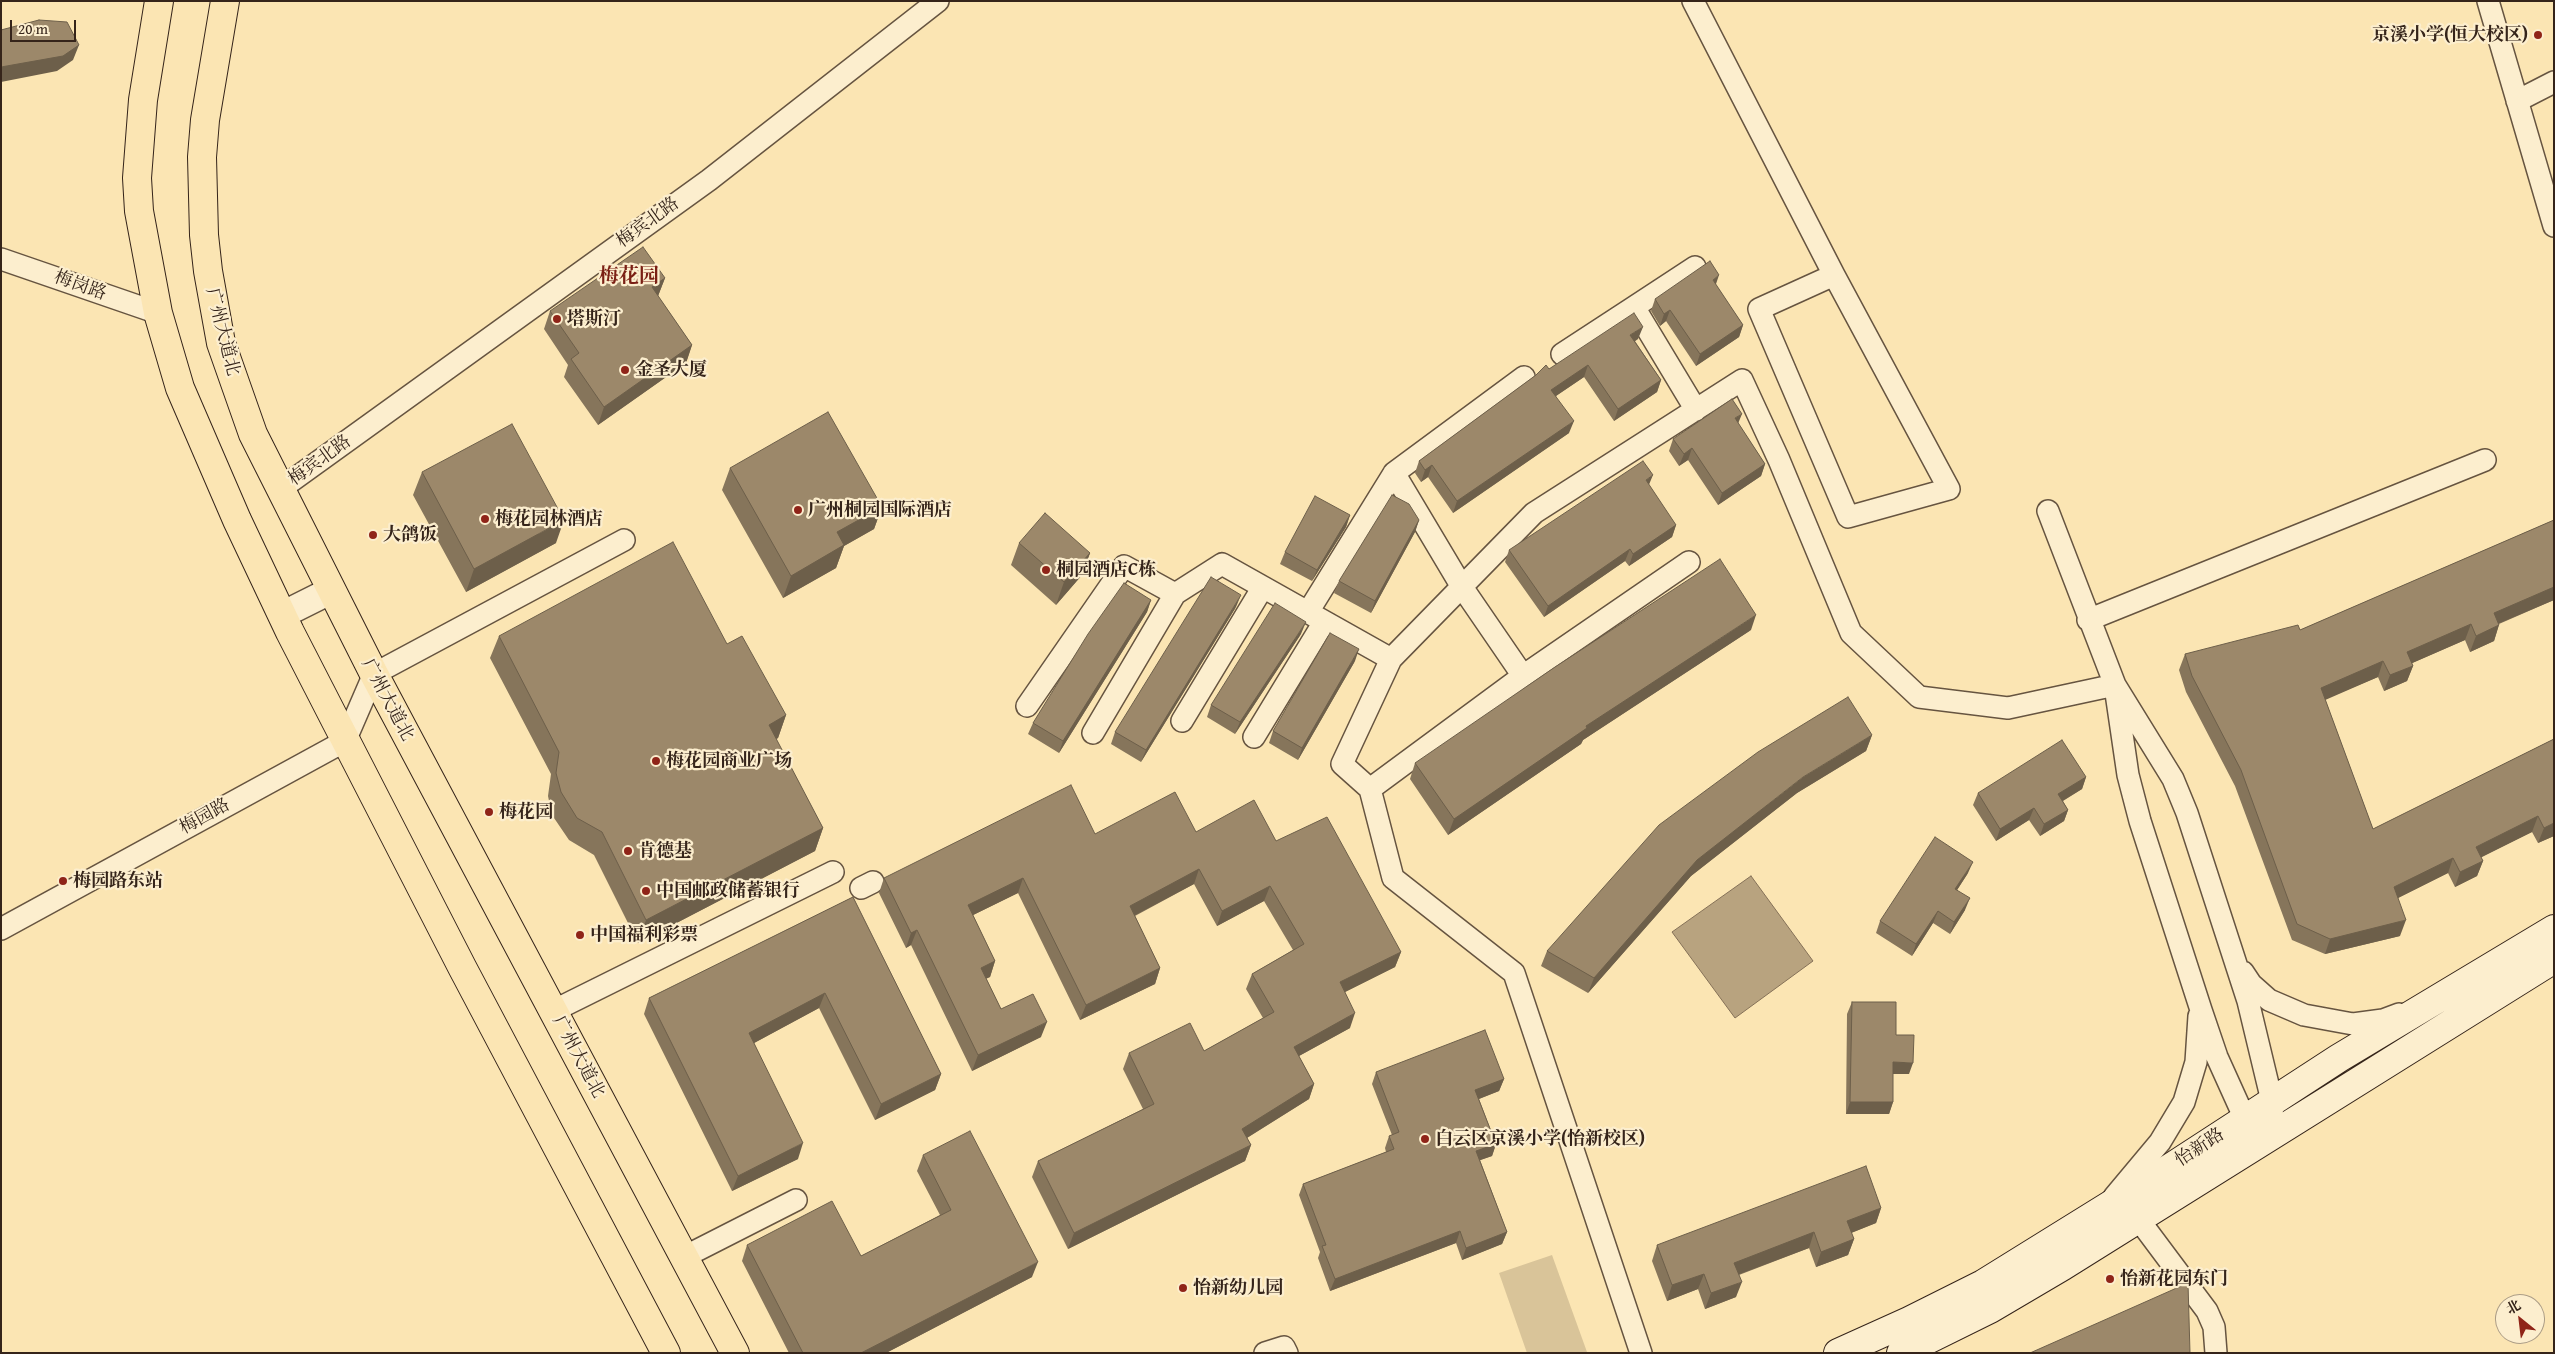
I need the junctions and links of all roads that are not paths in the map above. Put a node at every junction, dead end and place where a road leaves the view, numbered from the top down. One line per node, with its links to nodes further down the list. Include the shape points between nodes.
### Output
1 (159, 1): 13 (highway, via 143,100 137,178 143,246)
2 (225, 1): 19 (highway, 广州大道北, via 210,84 202,157 208,271 221,343 253,434)
3 (938, 1): 19 (street, 梅宾北路, via 709,180)
4 (1693, 1): 11 (street)
5 (2488, 1): 7 (street)
6 (2554, 82): 7 (street)
7 (2517, 101): 8 (street)
8 (2554, 226)
9 (1, 259): 13 (street, 梅岗路)
10 (1695, 267): 12 (street)
11 (1834, 275): 11 (street, via 1949,489 1848,517 1759,309)
12 (1634, 308): 14 (street); 16 (street)
13 (158, 314): 27 (highway, via 194,426)
14 (1562, 354)
15 (1524, 377): 18 (street)
16 (1696, 410): 24 (street, via 1534,512); 33 (street, via 1742,380 1851,634 1918,697 2008,708)
17 (2485, 460): 29 (street)
18 (1394, 473): 24 (street); 28 (street)
19 (279, 490): 25 (highway, 广州大道北)
20 (2048, 511): 29 (street)
21 (624, 540): 31 (street)
22 (1689, 562): 32 (street)
23 (1263, 587): 26 (street, via 1222,564); 28 (street); 35 (street)
24 (1462, 587): 30 (street); 32 (street)
25 (330, 591): 27 (street); 31 (highway, 广州大道北)
26 (1175, 594): 34 (street, via 1124,566); 36 (street)
27 (282, 615): 38 (highway)
28 (1316, 617): 30 (street); 37 (street)
29 (2088, 620): 33 (street)
30 (1391, 659): 39 (street, via 1342,764)
31 (374, 674): 38 (street); 47 (highway, 广州大道北)
32 (1523, 676): 39 (street)
33 (2114, 685): 43 (street, via 2173,779); 46 (street, via 2137,812)
34 (1027, 706)
35 (1182, 721)
36 (1093, 733)
37 (1254, 737)
38 (345, 741): 41 (street, 梅园路); 57 (highway)
39 (1370, 789): 61 (street, via 1393,878 1514,973)
40 (833, 872): 47 (street)
41 (1, 929)
42 (2554, 929): 45 (main road, 怡新路)
43 (2234, 958): 45 (street, via 2251,984 2269,1000 2316,1018 2368,1023); 50 (street)
44 (2554, 959): 49 (main road, 怡新路)
45 (2428, 1004): 48 (main road, 怡新路)
46 (2200, 1005): 51 (street, via 2217,1057); 54 (street, via 2196,1062 2184,1102 2160,1142)
47 (554, 1011): 56 (highway, 广州大道北)
48 (2339, 1058): 49 (street); 50 (main road, 怡新路)
49 (2356, 1082): 52 (main road, 怡新路)
50 (2272, 1102): 51 (main road, 怡新路); 52 (street)
51 (2245, 1119): 52 (street); 54 (main road, 怡新路)
52 (2273, 1136): 55 (main road, 怡新路)
53 (796, 1200): 56 (street)
54 (2102, 1210): 62 (main road, 怡新路, via 1983,1284)
55 (2139, 1220): 63 (main road, 怡新路, via 1990,1309); 64 (street, via 2207,1311 2214,1328)
56 (684, 1257): 58 (highway, 广州大道北)
57 (666, 1353)
58 (735, 1353)
59 (1266, 1353): 60 (street, via 1284,1347)
60 (1286, 1353)
61 (1642, 1353)
62 (1838, 1353)
63 (1901, 1353)
64 (2216, 1353)

